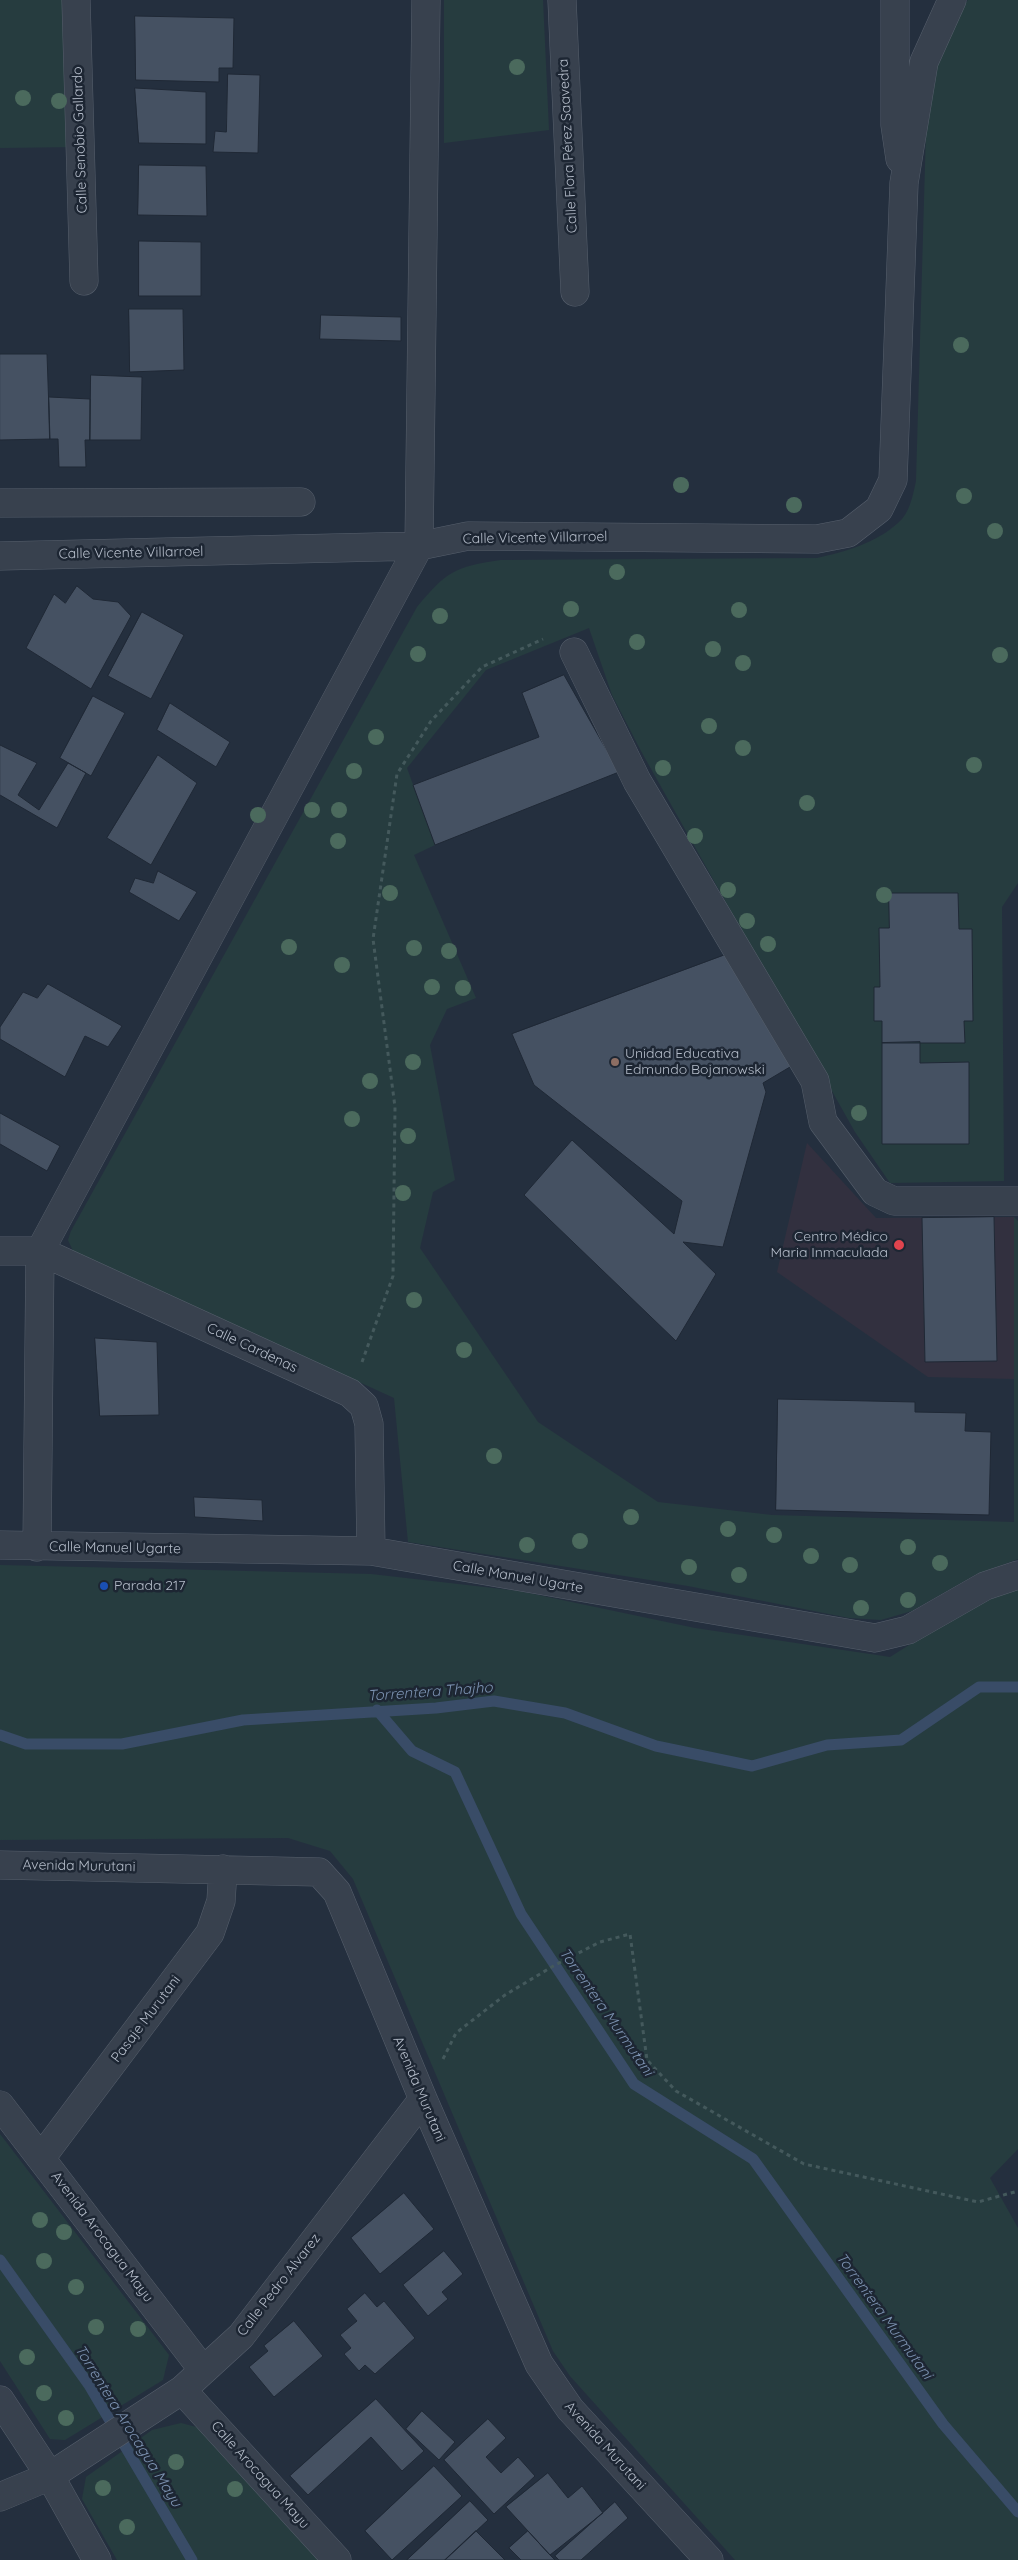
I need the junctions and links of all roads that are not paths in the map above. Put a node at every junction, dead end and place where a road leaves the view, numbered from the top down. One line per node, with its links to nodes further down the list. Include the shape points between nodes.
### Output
1 (76, 0): 7 (street, Calle Senobio Gallardo)
2 (426, 0): 11 (street)
3 (562, 0): 8 (street, Calle Flora Pérez Saavedra)
4 (895, 0): 6 (street, via 895,125)
5 (952, 0): 6 (street, via 924,62)
6 (904, 183): 11 (street, Calle Vicente Villarroel, via 893,480 879,509 848,533 817,539 468,536)
7 (84, 281)
8 (575, 292)
9 (301, 502): 10 (street)
10 (0, 503)
11 (419, 546): 12 (street, Calle Vicente Villarroel); 16 (street)
12 (0, 556)
13 (574, 652): 14 (street, via 637,781 814,1081 822,1122 875,1192 894,1201)
14 (1018, 1201)
15 (0, 1251): 16 (street, Calle Cardenas)
16 (40, 1251): 18 (street); 19 (street, Calle Cardenas, via 350,1394 364,1406 368,1424)
17 (0, 1546): 18 (street, Calle Manuel Ugarte)
18 (37, 1547): 19 (street, Calle Manuel Ugarte)
19 (371, 1551): 20 (street, Calle Manuel Ugarte, via 875,1638 908,1630 985,1586)
20 (1018, 1576)
21 (0, 1865): 22 (street, Avenida Murutani)
22 (223, 1869): 23 (street, Avenida Murutani, via 319,1872 337,1892); 25 (street, Pasaje Murutani, via 221,1901 210,1933)
23 (423, 2099): 26 (street, Calle Pedro Alvarez, via 241,2336); 33 (street, Avenida Murutani, via 540,2364 570,2409)
24 (0, 2105): 25 (street, Avenida Arocagua Mayu)
25 (42, 2158): 26 (street, Avenida Arocagua Mayu)
26 (203, 2370): 27 (street, Calle Pedro Alvarez)
27 (182, 2390): 29 (street, Calle Pedro Alvarez); 32 (street, Calle Arocagua Mayu)
28 (0, 2400): 29 (street)
29 (50, 2476): 30 (street, Calle Pedro Alvarez); 31 (street)
30 (0, 2496)
31 (97, 2560)
32 (338, 2560)
33 (709, 2560)

